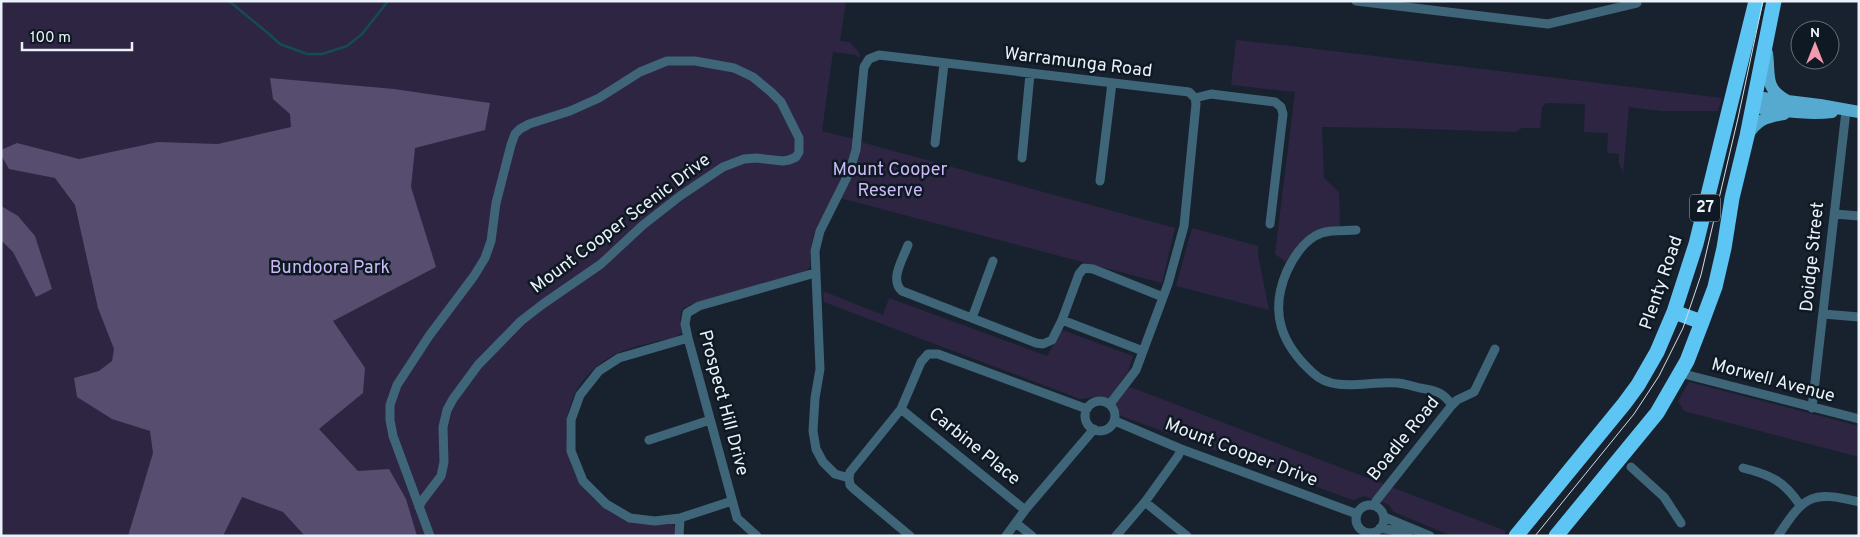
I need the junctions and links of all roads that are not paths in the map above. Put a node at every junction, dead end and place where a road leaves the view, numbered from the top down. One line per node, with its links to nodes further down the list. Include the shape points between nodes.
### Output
1 (1356, 1): 5 (street)
2 (1756, 1): 11 (highway, Plenty Road / 27)
3 (1774, 1): 6 (highway, 27)
4 (1637, 3): 5 (street, via 1548,24)
5 (1414, 4)
6 (1765, 44): 12 (highway, 27); 13 (main road, via 1770,86)
7 (944, 64): 8 (street, Warramunga Road); 16 (street); 25 (street, Warramunga Road, via 878,55 869,59 864,67 856,150 849,173 820,231 815,251)
8 (1030, 74): 9 (street, Warramunga Road); 17 (street)
9 (1112, 83): 10 (street, Warramunga Road, via 1189,92); 18 (street)
10 (1195, 98): 21 (street, Warramunga Road, via 1211,94 1275,102 1281,107 1283,114); 26 (street, via 1184,226)
11 (1731, 98): 12 (highway); 27 (highway, Plenty Road / 27, via 1696,244)
12 (1754, 102): 13 (main road); 15 (highway, 27)
13 (1791, 106): 14 (main road, via 1820,105); 15 (main road, via 1760,120)
14 (1849, 111): 19 (street, Doidge Street)
15 (1747, 136): 32 (highway, 27, via 1715,287)
16 (935, 143)
17 (1022, 158)
18 (1100, 181)
19 (1835, 214): 20 (street); 28 (street, Doidge Street)
20 (1859, 216)
21 (1270, 224)
22 (1356, 230): 38 (street, via 1315,236 1293,258 1278,294 1281,327 1289,343 1302,362 1325,382 1398,383 1442,393)
23 (908, 246): 29 (street, via 896,278 900,290)
24 (994, 261): 29 (street)
25 (815, 273): 33 (street, Prospect Hill Drive, via 698,306 687,313); 50 (street, via 820,369 814,398 813,431 816,449 823,462 835,474)
26 (1164, 298): 31 (street, via 1084,268); 35 (street)
27 (1674, 312): 32 (highway); 77 (highway, Plenty Road / 27, via 1638,385)
28 (1823, 314): 30 (street); 39 (street, Doidge Street)
29 (972, 318): 31 (street, via 1042,344 1052,340)
30 (1859, 318)
31 (1062, 320): 35 (street)
32 (1702, 322): 36 (highway, 27)
33 (688, 338): 43 (street, Prospect Hill Drive); 60 (street, via 619,358 599,371 580,395 572,420 571,451 582,482 606,504 630,518 655,521)
34 (1496, 349): 38 (street, Boadle Road, via 1474,392)
35 (1143, 351): 37 (street, via 1136,370)
36 (1680, 373): 39 (street, Morwell Avenue); 66 (highway, 27, via 1656,413)
37 (1110, 404): 41 (street, via 1097,401); 44 (street)
38 (1452, 405): 54 (street, Boadle Road)
39 (1812, 408): 42 (street, Morwell Avenue)
40 (901, 409): 41 (street, via 920,362 928,354 938,354); 50 (street, via 850,472); 57 (street, Carbine Place)
41 (1087, 409): 45 (street, via 1086,418)
42 (1859, 419)
43 (710, 420): 46 (street); 51 (street, Prospect Hill Drive)
44 (1115, 421): 45 (street, via 1108,429); 47 (street, Mount Cooper Drive)
45 (1094, 429): 57 (street)
46 (649, 440)
47 (1181, 449): 52 (street); 58 (street, Mount Cooper Drive)
48 (1631, 467): 62 (street, via 1664,497)
49 (1743, 468): 55 (street, via 1768,474 1779,481)
50 (849, 478): 70 (street, via 854,489)
51 (732, 501): 60 (street); 69 (street, Prospect Hill Drive, via 737,518)
52 (1145, 502): 73 (street); 74 (street)
53 (1859, 502): 55 (street, via 1824,495)
54 (1375, 505): 58 (street, via 1362,507); 59 (street)
55 (1800, 505): 78 (street)
56 (420, 507): 56 (street, Mount Cooper Scenic Drive, via 393,436 390,420 392,397 429,336 485,258 515,134 529,124 570,112 640,72 667,61 695,61 734,68 753,77 781,102 799,138 800,152 790,160 744,159 723,167 643,225 601,264 521,321 478,365 450,404 443,426 441,476); 67 (street)
57 (1025, 510): 61 (street)
58 (1357, 514): 64 (street)
59 (1384, 517): 63 (street); 76 (street)
60 (680, 518): 68 (street)
61 (1016, 523): 71 (street); 72 (street)
62 (1681, 524)
63 (1380, 528): 65 (street); 75 (street)
64 (1357, 531): 65 (street)
65 (1368, 534)
66 (1561, 534)
67 (430, 536)
68 (679, 536)
69 (757, 536)
70 (910, 536)
71 (1006, 536)
72 (1032, 536)
73 (1116, 536)
74 (1187, 536)
75 (1408, 536)
76 (1430, 536)
77 (1516, 536)
78 (1778, 536)

